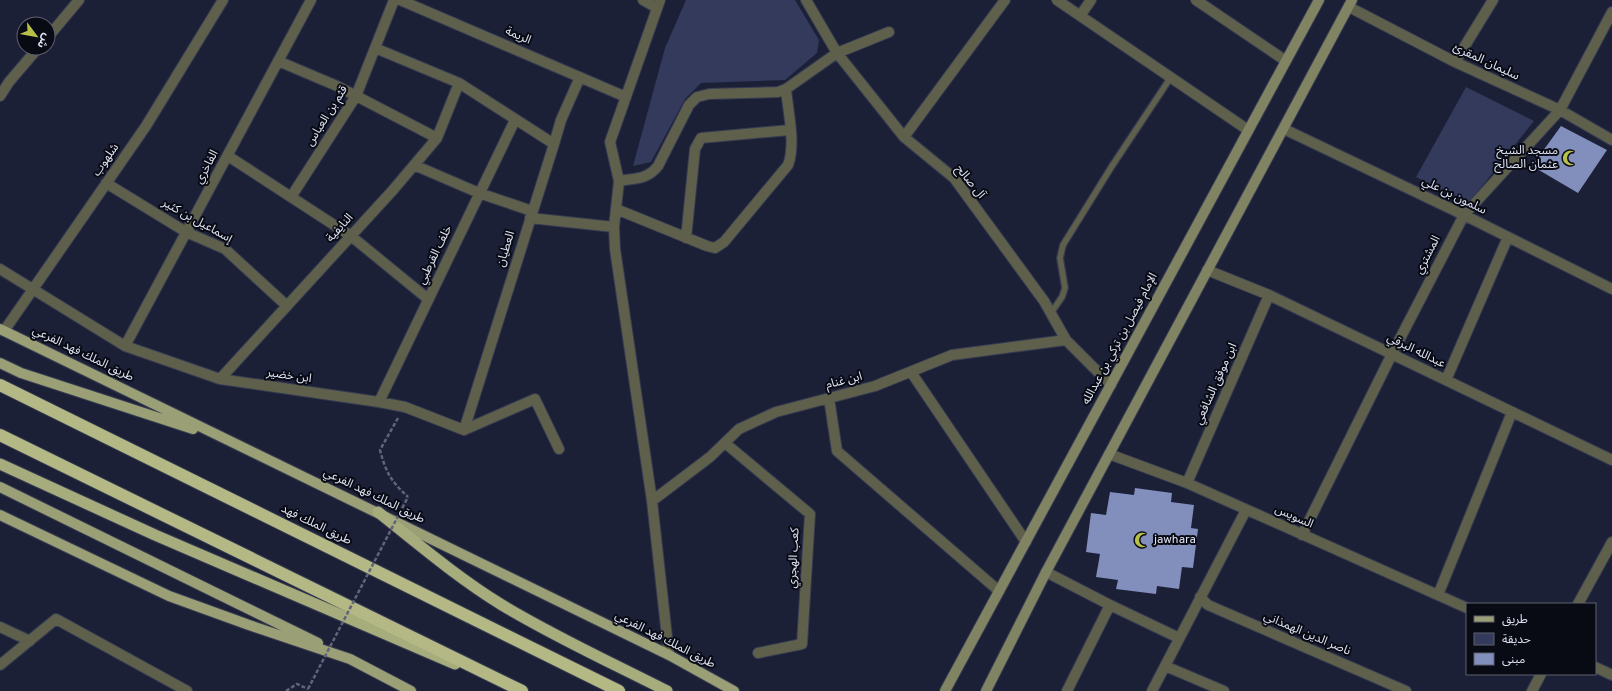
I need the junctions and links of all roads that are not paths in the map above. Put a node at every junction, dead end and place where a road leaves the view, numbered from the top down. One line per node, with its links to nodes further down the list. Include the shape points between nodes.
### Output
1 (79, 0): 18 (street)
2 (223, 0): 46 (street, شلهوب, via 146,126)
3 (311, 0): 23 (street, الفاخري)
4 (394, 0): 20 (street, قثم بن العباس)
5 (400, 0): 26 (street, الريمة)
6 (643, 0): 14 (street)
7 (806, 0): 21 (street, آل صالح)
8 (1005, 0): 39 (street)
9 (1057, 0): 17 (street)
10 (1091, 0): 17 (street)
11 (1196, 0): 24 (street)
12 (1318, 0): 24 (main road, الإمام فيصل بن تركي بن عبدالله)
13 (1493, 0): 25 (street)
14 (658, 4): 33 (street)
15 (1351, 4): 25 (street, سليمان المقرئ); 36 (main road)
16 (1612, 12): 34 (street, المشتري)
17 (1080, 16): 27 (street)
18 (56, 27)
19 (889, 32): 21 (street)
20 (375, 48): 28 (street); 32 (street, قثم بن العباس)
21 (837, 53): 30 (street); 39 (street, آل صالح)
22 (30, 56): 29 (street)
23 (278, 61): 32 (street); 43 (street, الفاخري)
24 (1286, 61): 38 (main road, الإمام فيصل بن تركي بن عبدالله)
25 (1455, 62): 34 (street, سليمان المقرئ)
26 (580, 77): 33 (street, الريمة); 42 (street, العطيان)
27 (1171, 77): 38 (street); 64 (lane, via 1063,245 1060,258 1065,288)
28 (458, 83): 35 (street); 40 (street, النايفية)
29 (3, 84): 31 (street)
30 (786, 89): 37 (street); 45 (street, via 778,92 709,94 697,97 689,105 652,173 646,177)
31 (0, 96)
32 (356, 96): 40 (street); 48 (street, قثم بن العباس)
33 (626, 97): 45 (street, via 610,142)
34 (1560, 110): 41 (street, سليمان المقرئ); 51 (street, المشتري)
35 (515, 120): 42 (street); 47 (street, خلف القرطبي)
36 (1284, 129): 51 (street, سلمون بن علي); 58 (main road)
37 (790, 130): 56 (street, via 792,156 788,165 724,242 715,248); 56 (street, via 701,138 695,149)
38 (1248, 130): 74 (main road, الإمام فيصل بن تركي بن عبدالله)
39 (904, 137): 64 (street, آل صالح, via 954,178)
40 (437, 138): 44 (street, النايفية)
41 (1612, 140)
42 (554, 144): 50 (street, العطيان)
43 (228, 156): 48 (street); 53 (street, الفاخري)
44 (414, 165): 47 (street); 54 (street, النايفية)
45 (619, 181): 49 (street)
46 (106, 183): 53 (street, إسماعيل بن كثير); 59 (street, شلهوب)
47 (479, 193): 50 (street); 62 (street, خلف القرطبي)
48 (291, 197): 54 (street)
49 (616, 209): 52 (street); 56 (street)
50 (531, 214): 52 (street); 78 (street, العطيان)
51 (1464, 215): 55 (street, سلمون بن علي); 68 (street, المشتري)
52 (614, 227): 88 (street, via 615,249)
53 (186, 232): 63 (street, إسماعيل بن كثير, via 226,249); 67 (street, الفاخري)
54 (351, 236): 62 (street); 63 (street, النايفية)
55 (1508, 237): 60 (street, سلمون بن علي); 72 (street)
56 (686, 238)
57 (0, 269): 59 (street, ابن خضير)
58 (1207, 270): 61 (street, عبدالله البرقي); 83 (main road)
59 (33, 288): 65 (street, شلهوب); 67 (street, ابن خضير)
60 (1612, 289)
61 (1269, 295): 68 (street, عبدالله البرقي); 86 (street, ابن موفق الشافعي)
62 (428, 299): 76 (street, خلف القرطبي)
63 (287, 306): 71 (street, النايفية)
64 (1051, 314): 66 (street, آل صالح)
65 (2, 330): 80 (main road, طريق الملك فهد الفرعي)
66 (1066, 340): 70 (street, ابن غنام, via 952,355); 74 (street, آل صالح)
67 (125, 346): 71 (street, ابن خضير)
68 (1392, 354): 72 (street, عبدالله البرقي); 92 (street, المشتري)
69 (0, 363): 80 (main road, via 21,373)
70 (911, 372): 75 (street, ابن غنام, via 875,386); 93 (street)
71 (220, 379): 76 (street, ابن خضير)
72 (1446, 380): 77 (street, عبدالله البرقي)
73 (0, 385): 118 (highway, طريق الملك فهد)
74 (1111, 385): 93 (main road, الإمام فيصل بن تركي بن عبدالله)
75 (829, 398): 81 (street, ابن غنام, via 776,412 739,429); 96 (street, via 837,451)
76 (379, 402): 78 (street, ابن خضير, via 405,407)
77 (1512, 412): 84 (street, عبدالله البرقي); 97 (street)
78 (464, 430): 82 (street, via 534,399)
79 (0, 435): 117 (highway)
80 (229, 440): 90 (main road, طريق الملك فهد الفرعي)
81 (725, 443): 88 (street, ابن غنام, via 710,458); 105 (street, كعب الهجري, via 810,514 802,644)
82 (560, 448)
83 (1109, 454): 86 (street, السويس); 95 (main road)
84 (1612, 460)
85 (0, 464): 117 (highway, via 162,538)
86 (1187, 483): 89 (street, السويس)
87 (0, 487): 107 (main road)
88 (652, 501): 106 (street)
89 (1246, 510): 92 (street, السويس); 98 (street)
90 (378, 512): 106 (main road, طريق الملك فهد الفرعي); 119 (highway, via 454,572 501,604)
91 (0, 515): 107 (main road, via 169,596 249,626)
92 (1302, 534): 97 (street, السويس)
93 (1026, 542): 96 (main road, الإمام فيصل بن تركي بن عبدالله)
94 (1612, 542): 99 (street)
95 (1046, 572): 100 (street); 121 (main road)
96 (999, 591): 113 (main road, الإمام فيصل بن تركي بن عبدالله)
97 (1438, 595): 101 (street, السويس)
98 (1200, 597): 103 (street); 125 (street, ناصر الدين الهمذاني, via 1208,605)
99 (1579, 603)
100 (1110, 605): 103 (street); 122 (street)
101 (1466, 608)
102 (0, 627): 104 (street)
103 (1179, 638): 109 (street)
104 (30, 641): 108 (street); 115 (street, via 56,619)
105 (758, 653)
106 (669, 654): 114 (main road, طريق الملك فهد الفرعي)
107 (350, 659): 116 (main road)
108 (0, 665)
109 (1165, 666): 123 (street); 124 (street)
110 (1596, 667): 112 (street)
111 (1540, 675): 126 (street)
112 (1612, 675)
113 (947, 687): 120 (main road)
114 (733, 690)
115 (187, 691)
116 (411, 691)
117 (521, 691)
118 (619, 691)
119 (667, 691)
120 (940, 691)
121 (986, 691)
122 (1067, 691)
123 (1152, 691)
124 (1224, 691)
125 (1406, 691)
126 (1532, 691)

